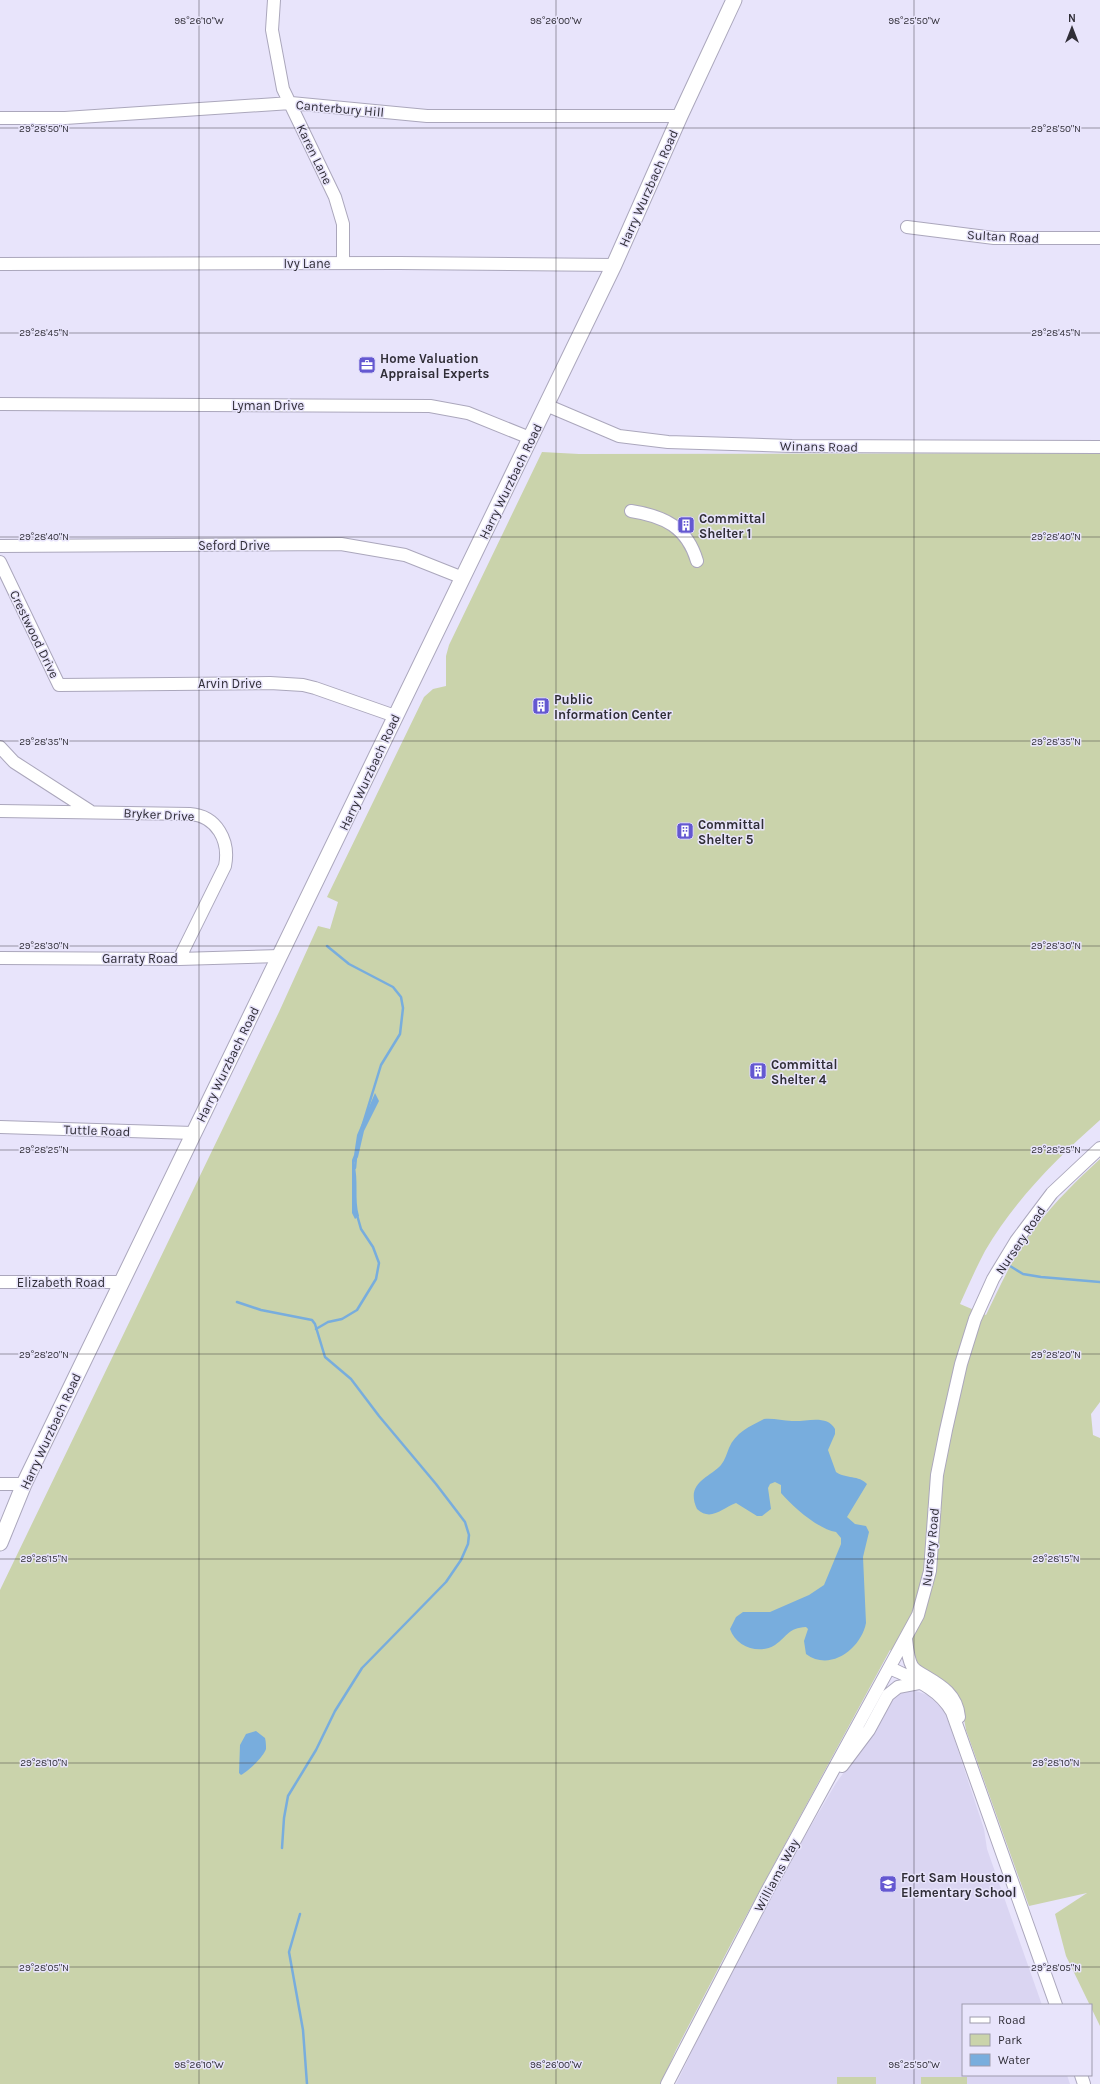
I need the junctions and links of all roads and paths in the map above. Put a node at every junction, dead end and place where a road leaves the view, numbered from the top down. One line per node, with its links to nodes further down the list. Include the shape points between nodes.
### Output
1 (274, 0): 3 (street, Karen Lane, via 272,30 283,89)
2 (734, 0): 4 (main road, Harry Wurzbach Road)
3 (290, 103): 4 (street, Canterbury Hill, via 427,116); 5 (street, Canterbury Hill, via 73,118); 8 (street, Karen Lane, via 338,204 344,235)
4 (680, 116): 10 (main road, Harry Wurzbach Road)
5 (0, 118)
6 (907, 227): 7 (street, Sultan Road, via 994,238)
7 (1100, 238)
8 (343, 263): 9 (street, Ivy Lane); 10 (street, Ivy Lane)
9 (0, 264)
10 (614, 265): 12 (main road, Harry Wurzbach Road)
11 (0, 404): 13 (street, Lyman Drive, via 430,406 468,413)
12 (546, 405): 13 (main road, Harry Wurzbach Road); 14 (street, Winans Road, via 619,436 668,442 792,446)
13 (530, 438): 19 (main road, Harry Wurzbach Road)
14 (1100, 447)
15 (631, 511): 17 (street, via 659,517 672,524 689,542)
16 (0, 546): 19 (street, Seford Drive, via 341,544 405,555)
17 (697, 561)
18 (0, 562): 20 (street, Crestwood Drive)
19 (463, 578): 21 (main road, Harry Wurzbach Road)
20 (59, 685): 21 (street, Arvin Drive, via 303,685 328,691)
21 (395, 716): 25 (main road, Harry Wurzbach Road)
22 (0, 747): 24 (street, via 14,762)
23 (0, 811): 24 (street, Bryker Drive)
24 (90, 811): 27 (street, Bryker Drive, via 194,814 206,818 218,828 226,843 225,866)
25 (280, 956): 27 (street, Garraty Road); 29 (main road, Harry Wurzbach Road)
26 (0, 958): 27 (street, Garraty Road)
27 (179, 959)
28 (0, 1127): 29 (street, Tuttle Road)
29 (193, 1133): 32 (main road, Harry Wurzbach Road)
30 (1100, 1148): 36 (street, Nursery Road, via 1052,1194 1016,1241 993,1279 975,1319 961,1364 939,1468 926,1589 918,1615)
31 (0, 1282): 32 (street, Elizabeth Road)
32 (122, 1282): 34 (main road, Harry Wurzbach Road)
33 (0, 1484): 34 (street)
34 (24, 1484): 35 (main road, Harry Wurzbach Road)
35 (0, 1543)
36 (906, 1639): 37 (street, Nursery Road); 39 (street, via 914,1669 944,1688 955,1700)
37 (890, 1668): 38 (street); 40 (street, Williams Way)
38 (919, 1683): 39 (street, via 942,1698 952,1712); 40 (street, via 902,1685 888,1695 859,1745)
39 (959, 1730): 41 (street)
40 (828, 1781): 42 (street, Williams Way, via 722,1976)
41 (1056, 2004)
42 (667, 2084)

